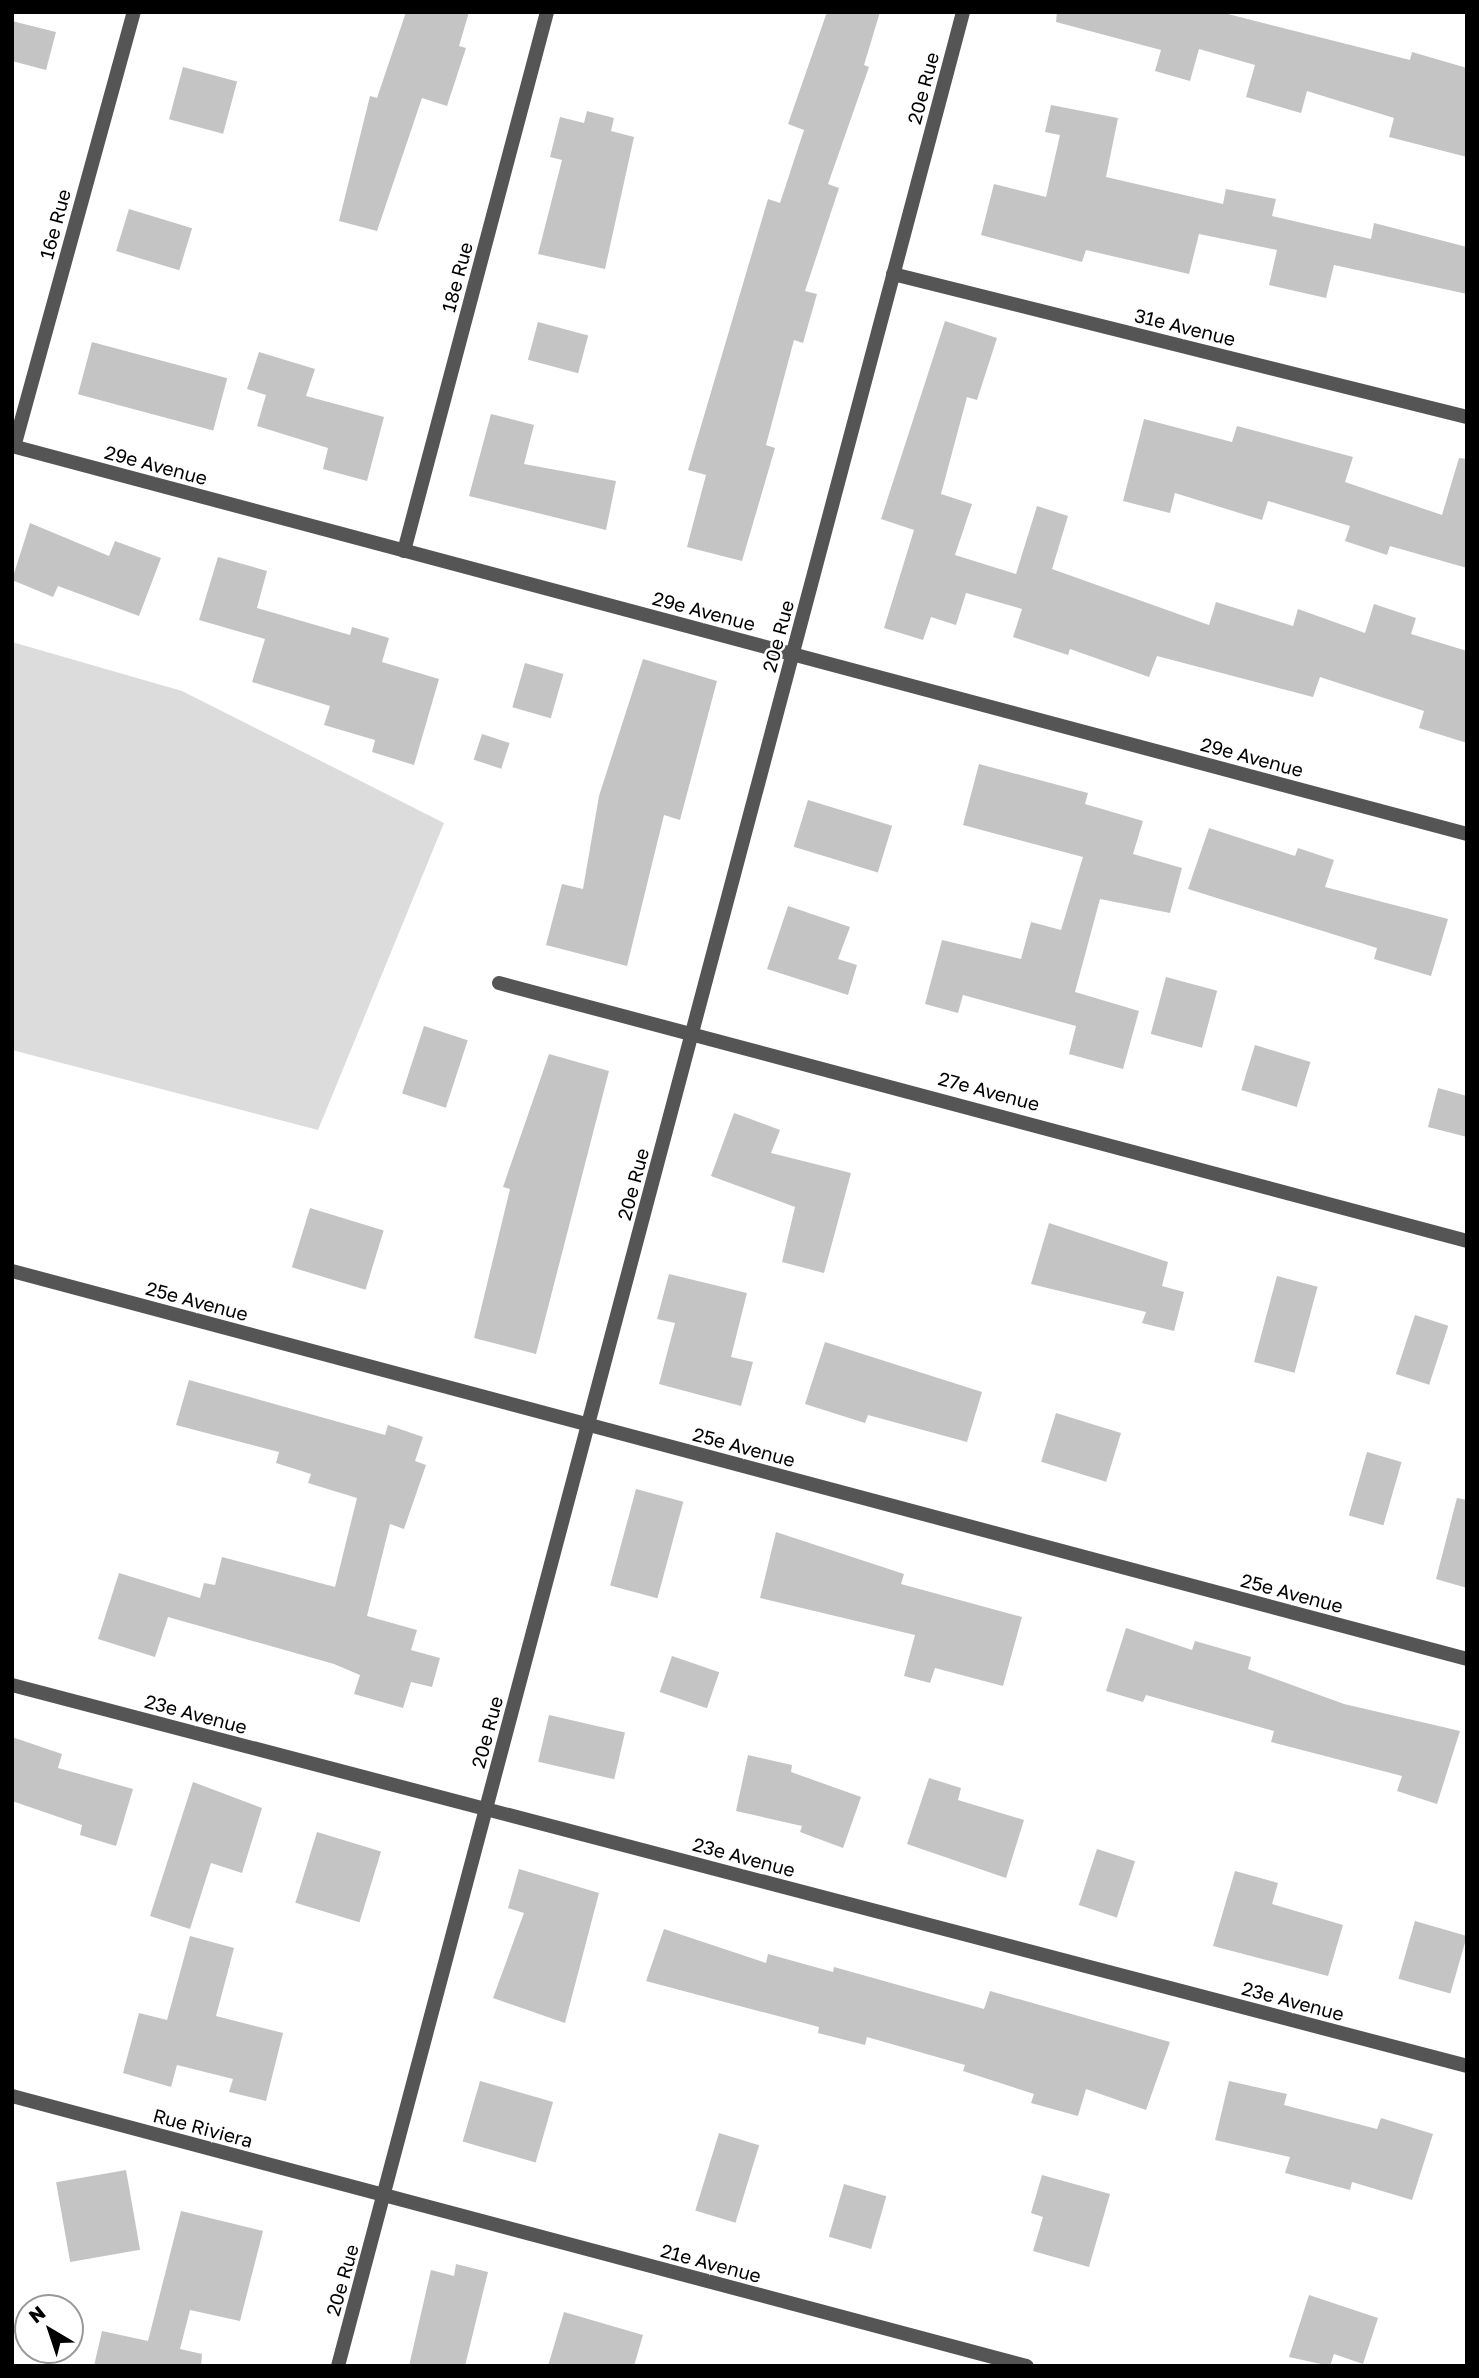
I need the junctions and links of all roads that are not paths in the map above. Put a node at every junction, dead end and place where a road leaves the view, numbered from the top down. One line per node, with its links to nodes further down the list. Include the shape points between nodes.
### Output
1 (134, 12): 6 (street, 16e Rue)
2 (547, 12): 7 (street, 18e Rue)
3 (963, 12): 4 (street, 20e Rue)
4 (893, 274): 5 (street, 31e Avenue); 8 (street, 20e Rue)
5 (1467, 418)
6 (13, 447): 7 (street, 29e Avenue)
7 (404, 551): 8 (street, 29e Avenue)
8 (793, 655): 9 (street, 29e Avenue); 11 (street, 20e Rue)
9 (1467, 835)
10 (499, 983): 11 (street, 27e Avenue)
11 (693, 1030): 12 (street, 27e Avenue); 14 (street, 20e Rue)
12 (1467, 1241)
13 (12, 1271): 14 (street, 25e Avenue)
14 (589, 1425): 15 (street, 25e Avenue); 17 (street, 20e Rue)
15 (1467, 1659)
16 (12, 1685): 17 (street, 23e Avenue)
17 (487, 1810): 18 (street, 23e Avenue); 20 (street, 20e Rue)
18 (1467, 2066)
19 (12, 2096): 20 (street, Rue Riviera)
20 (385, 2197): 21 (street, 20e Rue); 22 (street, 21e Avenue)
21 (338, 2366)
22 (1027, 2366)

